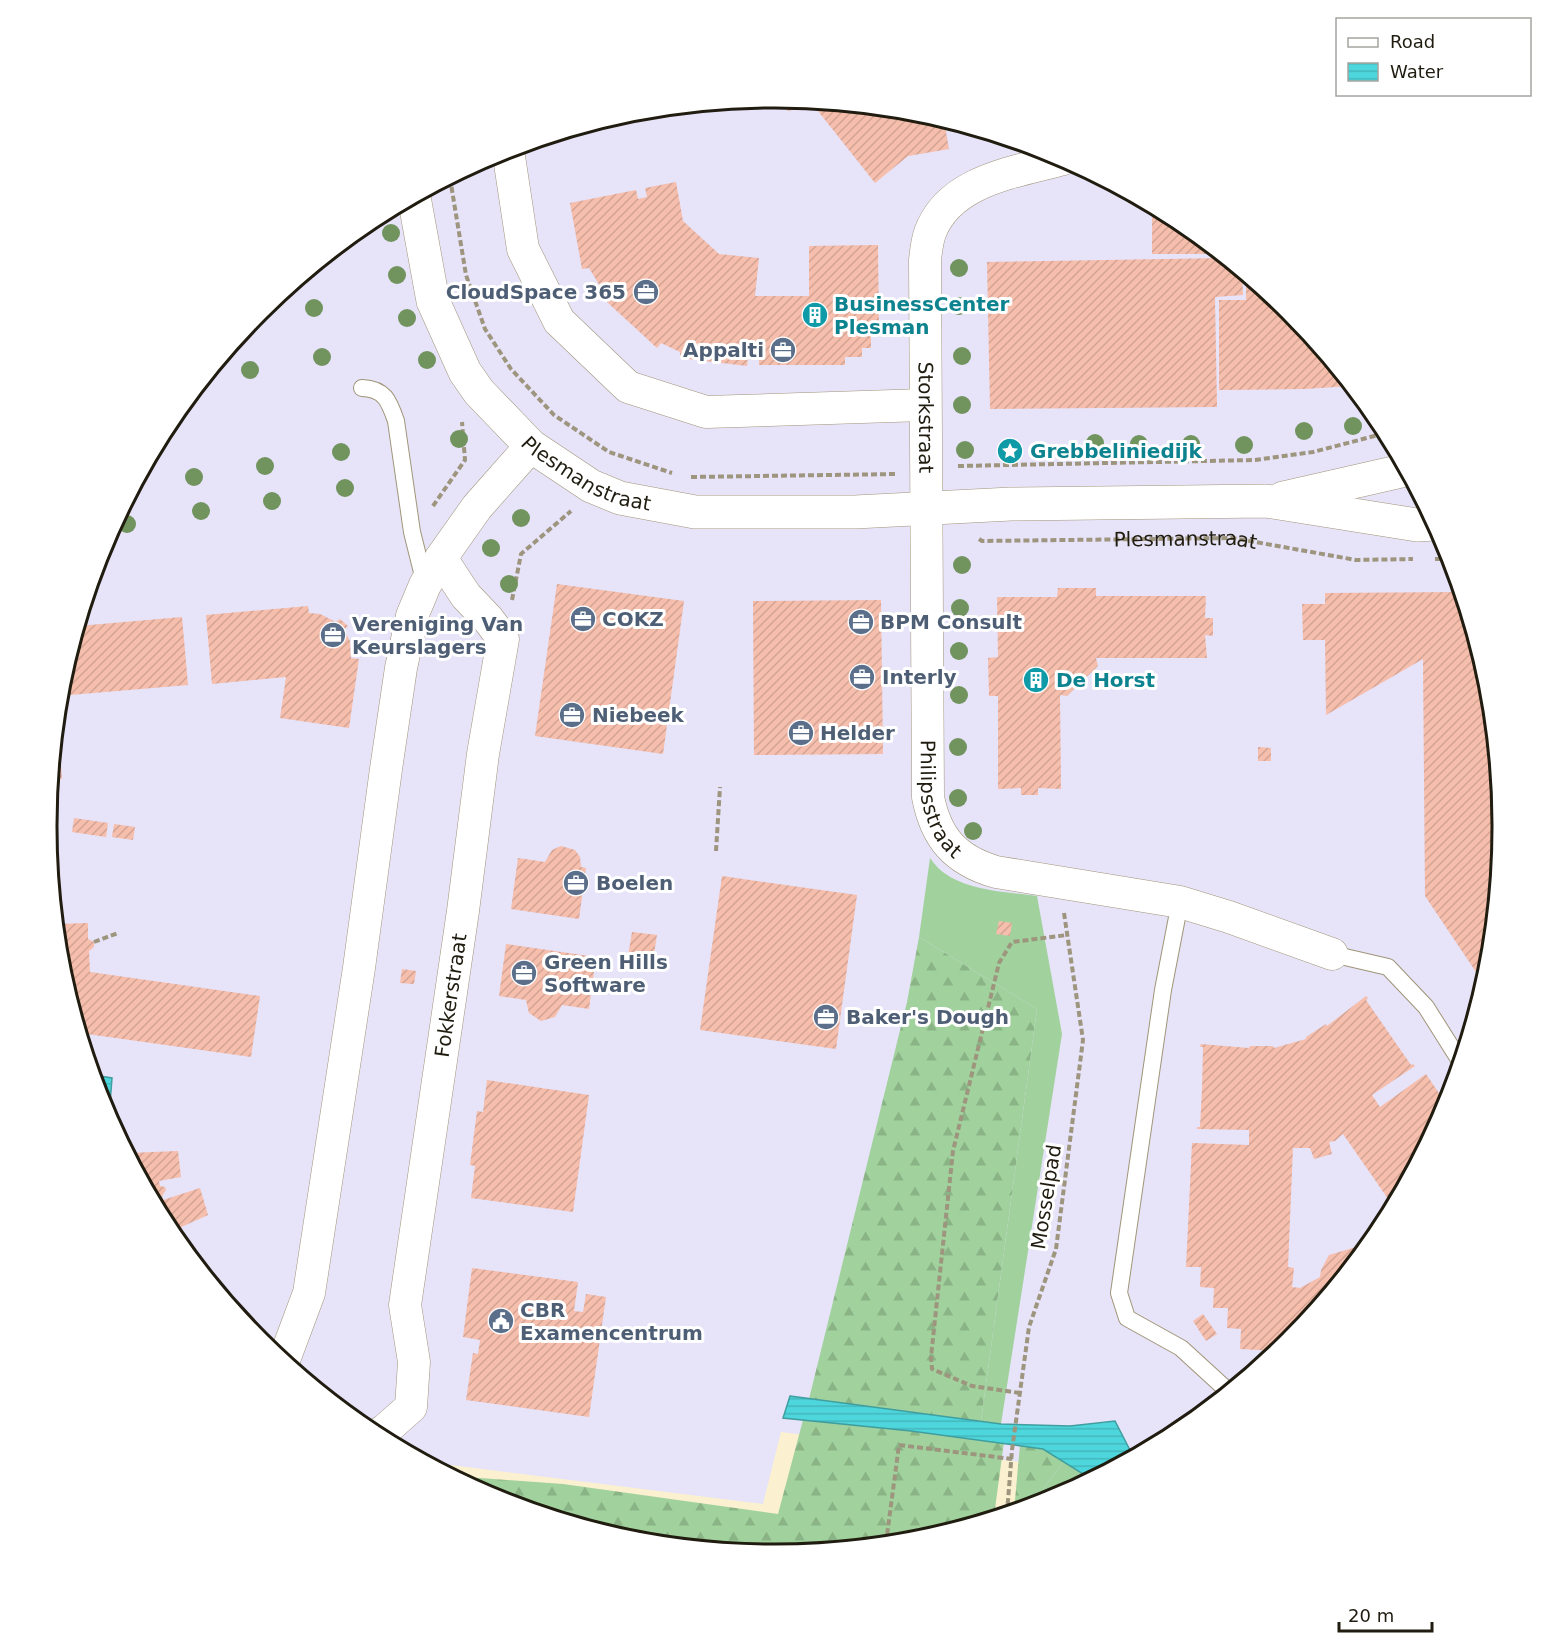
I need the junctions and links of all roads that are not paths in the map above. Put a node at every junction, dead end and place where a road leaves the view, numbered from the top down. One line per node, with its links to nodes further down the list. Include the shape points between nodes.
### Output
1 (509, 160): 5 (street, via 523,249 559,321 628,387 706,412)
2 (1049, 163): 5 (street, Storkstraat, via 963,192 948,205 930,232 925,260)
3 (416, 205): 6 (street, Plesmanstraat, via 433,301 465,372)
4 (362, 388): 12 (lane, via 374,388 383,394 396,421 412,532)
5 (924, 405): 9 (street, Storkstraat)
6 (531, 446): 9 (street, Plesmanstraat, via 591,486 620,498 695,512); 11 (street, via 477,507)
7 (1398, 472): 8 (street, Plesmanstraat)
8 (1266, 501): 9 (street, Plesmanstraat); 10 (street, Plesmanstraat)
9 (926, 508): 13 (street, Philipsstraat, via 928,797 940,834 950,847 978,867)
10 (1425, 525)
11 (441, 558): 12 (street); 18 (street, Fokkerstraat, via 466,596 503,639 483,754 405,1305 414,1362 411,1407)
12 (425, 585): 16 (street, via 412,616 402,668 309,1293)
13 (1180, 902): 14 (street, Philipsstraat); 17 (lane, via 1163,990 1119,1293 1127,1318 1181,1348)
14 (1332, 954): 15 (lane, Philipsstraat, via 1388,967 1426,1007)
15 (1455, 1053)
16 (287, 1352)
17 (1222, 1386)
18 (386, 1429)

